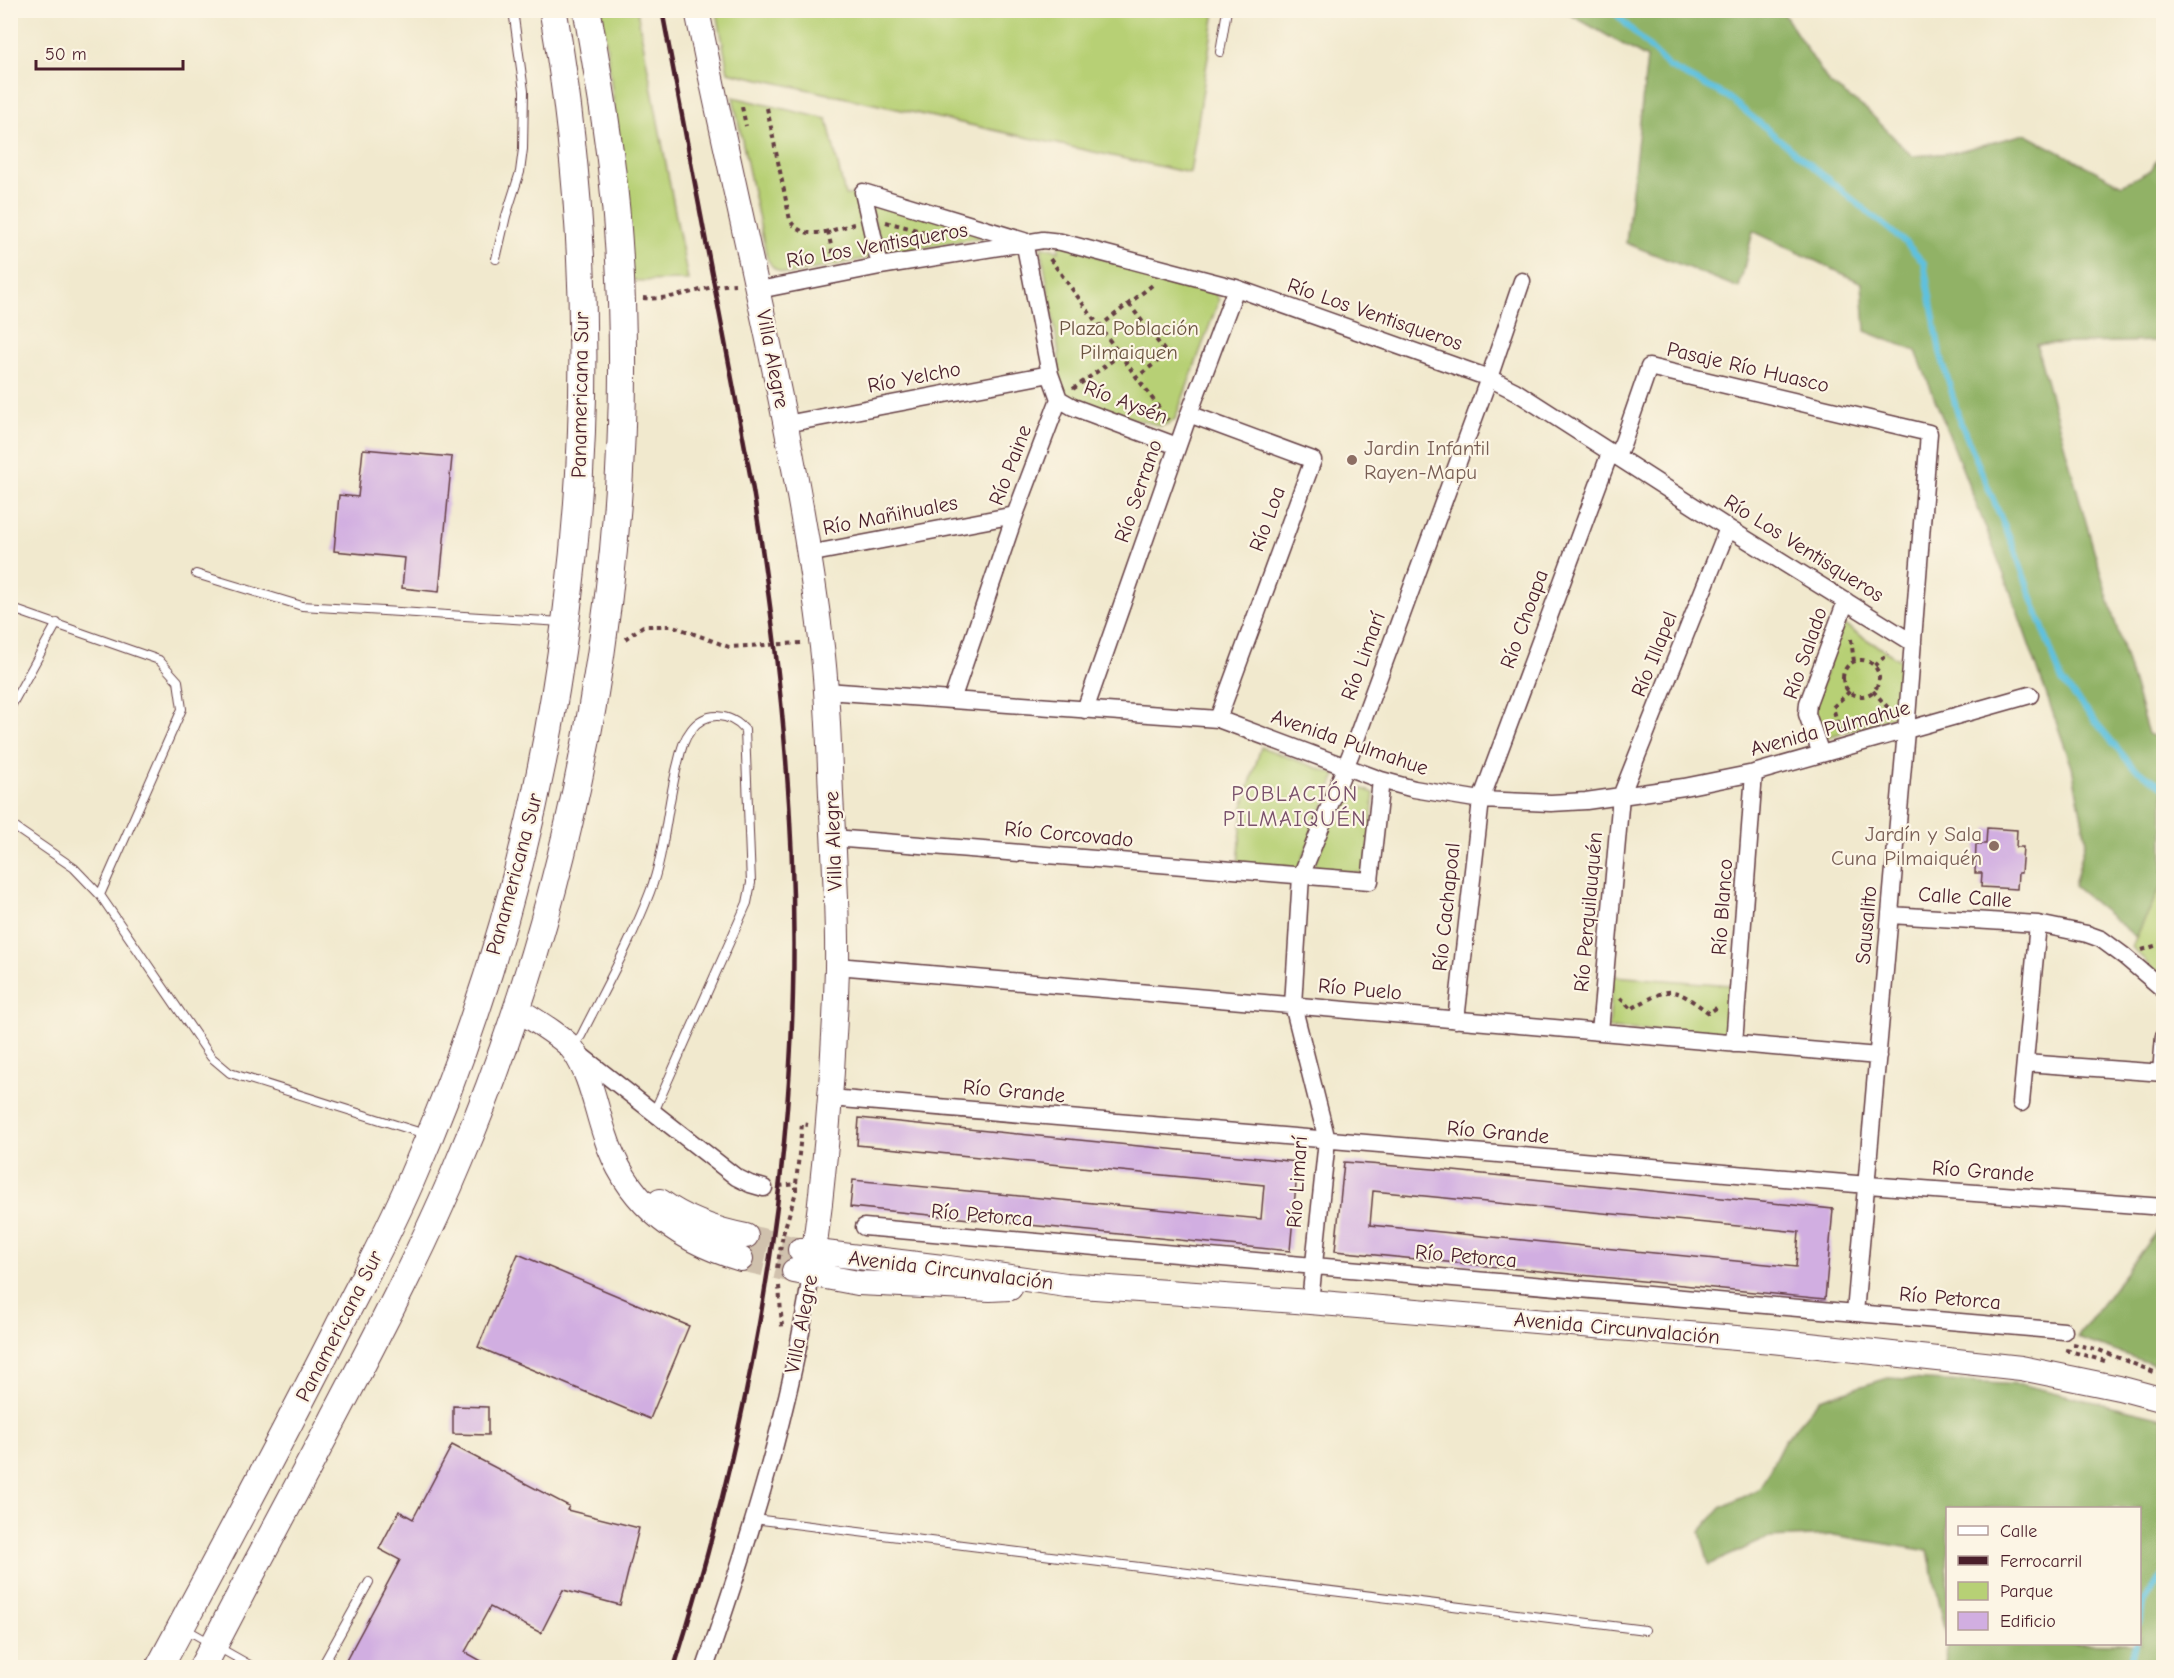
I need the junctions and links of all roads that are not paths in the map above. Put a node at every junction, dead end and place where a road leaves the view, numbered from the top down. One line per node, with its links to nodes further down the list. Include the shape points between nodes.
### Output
1 (513, 10): 8 (lane, via 524,91 523,149)
2 (552, 10): 27 (main road, Panamericana Sur, via 569,120 583,329 580,460)
3 (587, 10): 52 (main road, Panamericana Sur, via 613,177 621,296 619,459 613,540 585,743 559,864)
4 (697, 10): 11 (main road, Villa Alegre)
5 (1227, 10): 6 (lane)
6 (1220, 52)
7 (1024, 241): 9 (street, Río Los Ventisqueros); 9 (street, via 863,192); 12 (street, Río Los Ventisqueros, via 1061,242); 13 (street)
8 (496, 259)
9 (880, 266): 11 (street, Río Los Ventisqueros)
10 (1522, 281): 14 (street, Río Limarí)
11 (758, 287): 17 (main road, Villa Alegre)
12 (1236, 288): 14 (street, Río Los Ventisqueros); 16 (street, Río Serrano)
13 (1050, 374): 15 (street); 17 (street, Río Yelcho)
14 (1489, 378): 20 (street, Río Los Ventisqueros); 38 (street, Río Limarí)
15 (1066, 394): 19 (street, Río Aysén, via 1073,407); 21 (street, Río Paine)
16 (1189, 414): 19 (street, Río Serrano); 35 (street, Río Loa, via 1313,460)
17 (786, 424): 23 (main road, Villa Alegre)
18 (1929, 433): 20 (street, Pasaje Río Huasco, via 1649,367 1623,442); 29 (street, Sausalito)
19 (1177, 446): 34 (street, Río Serrano)
20 (1613, 455): 22 (street, Río Los Ventisqueros); 42 (street, Río Choapa)
21 (1015, 515): 23 (street, Río Mañihuales); 32 (street, Río Paine)
22 (1728, 528): 25 (street, Río Los Ventisqueros); 41 (street, Río Illapel)
23 (808, 554): 30 (main road, Villa Alegre)
24 (196, 574): 27 (lane, via 302,606)
25 (1846, 601): 29 (street, Río Los Ventisqueros); 37 (street, Río Salado, via 1808,702 1807,714)
26 (10, 608): 28 (lane)
27 (566, 622): 64 (main road, Panamericana Sur, via 546,750 528,830 484,987)
28 (57, 624): 33 (lane); 46 (lane, via 159,660 178,681 182,709)
29 (1913, 642): 36 (street, Sausalito)
30 (826, 691): 32 (street, Avenida Pulmahue); 44 (main road, Villa Alegre)
31 (2030, 695): 36 (street, Avenida Pulmahue)
32 (951, 700): 34 (street, Avenida Pulmahue)
33 (10, 708)
34 (1085, 710): 35 (street, Avenida Pulmahue)
35 (1218, 719): 38 (street, Avenida Pulmahue)
36 (1906, 731): 37 (street, Avenida Pulmahue); 47 (street, Sausalito)
37 (1821, 754): 39 (street, Avenida Pulmahue)
38 (1346, 767): 40 (street, Avenida Pulmahue); 45 (street, Río Limarí)
39 (1754, 773): 41 (street, Avenida Pulmahue); 56 (street, Río Blanco)
40 (1381, 780): 42 (street, Avenida Pulmahue); 45 (street, Río Corcovado, via 1370,881)
41 (1621, 796): 42 (street, Avenida Pulmahue, via 1551,803); 54 (street, Río Perquilauquén)
42 (1480, 800): 53 (street, Río Cachapoal)
43 (10, 824): 46 (lane, via 74,868)
44 (833, 838): 45 (street, Río Corcovado); 49 (main road, Villa Alegre)
45 (1301, 876): 51 (street, Río Limarí)
46 (100, 895): 64 (lane, via 210,1057 230,1073)
47 (1890, 915): 48 (street, Calle Calle); 58 (street, Sausalito)
48 (2038, 924): 50 (street, Calle Calle, via 2101,939); 59 (street)
49 (837, 966): 51 (street, Río Puelo); 61 (main road, Villa Alegre)
50 (2163, 990)
51 (1293, 1005): 53 (street, Río Puelo); 65 (street, Río Limarí)
52 (518, 1009): 57 (main road); 77 (main road, Panamericana Sur, via 456,1171)
53 (1456, 1020): 54 (street, Río Puelo)
54 (1600, 1032): 56 (street, Río Puelo)
55 (2163, 1036): 60 (street)
56 (1734, 1044): 58 (street, Río Puelo)
57 (572, 1047): 63 (street); 63 (lane, via 581,1036 651,891 684,739 704,719 716,716 738,722 745,730 751,883 747,903); 70 (main road, via 586,1073 606,1139 636,1180 667,1206)
58 (1878, 1056): 66 (street, Sausalito)
59 (2025, 1063): 60 (street); 62 (street)
60 (2162, 1073)
61 (830, 1098): 65 (street, Río Grande); 71 (main road, Villa Alegre, via 819,1221)
62 (2021, 1103)
63 (654, 1112): 67 (street, via 736,1177)
64 (430, 1135): 76 (main road, Panamericana Sur, via 403,1199)
65 (1326, 1140): 66 (street, Río Grande); 72 (street, Río Limarí)
66 (1868, 1185): 68 (street, Río Grande); 74 (street, Sausalito)
67 (764, 1188)
68 (2163, 1207)
69 (864, 1227): 72 (street, Río Petorca)
70 (744, 1247)
71 (800, 1263): 73 (main road, Avenida Circunvalación, via 942,1267 1066,1285); 79 (street, Villa Alegre, via 781,1429)
72 (1313, 1266): 73 (street, Río Limarí); 74 (street, Río Petorca)
73 (1310, 1302): 78 (main road, Avenida Circunvalación, via 1772,1341 2021,1368)
74 (1856, 1313): 75 (street, Río Petorca)
75 (2064, 1331)
76 (333, 1339): 77 (main road); 81 (main road, Panamericana Sur)
77 (366, 1356): 83 (main road, Panamericana Sur)
78 (2163, 1400)
79 (754, 1519): 82 (lane); 88 (street, Villa Alegre)
80 (369, 1582): 87 (lane)
81 (181, 1626): 83 (lane); 84 (main road, Panamericana Sur)
82 (1645, 1630)
83 (214, 1644): 85 (main road, Panamericana Sur); 86 (lane)
84 (159, 1668)
85 (202, 1668)
86 (255, 1668)
87 (321, 1668)
88 (705, 1668)

